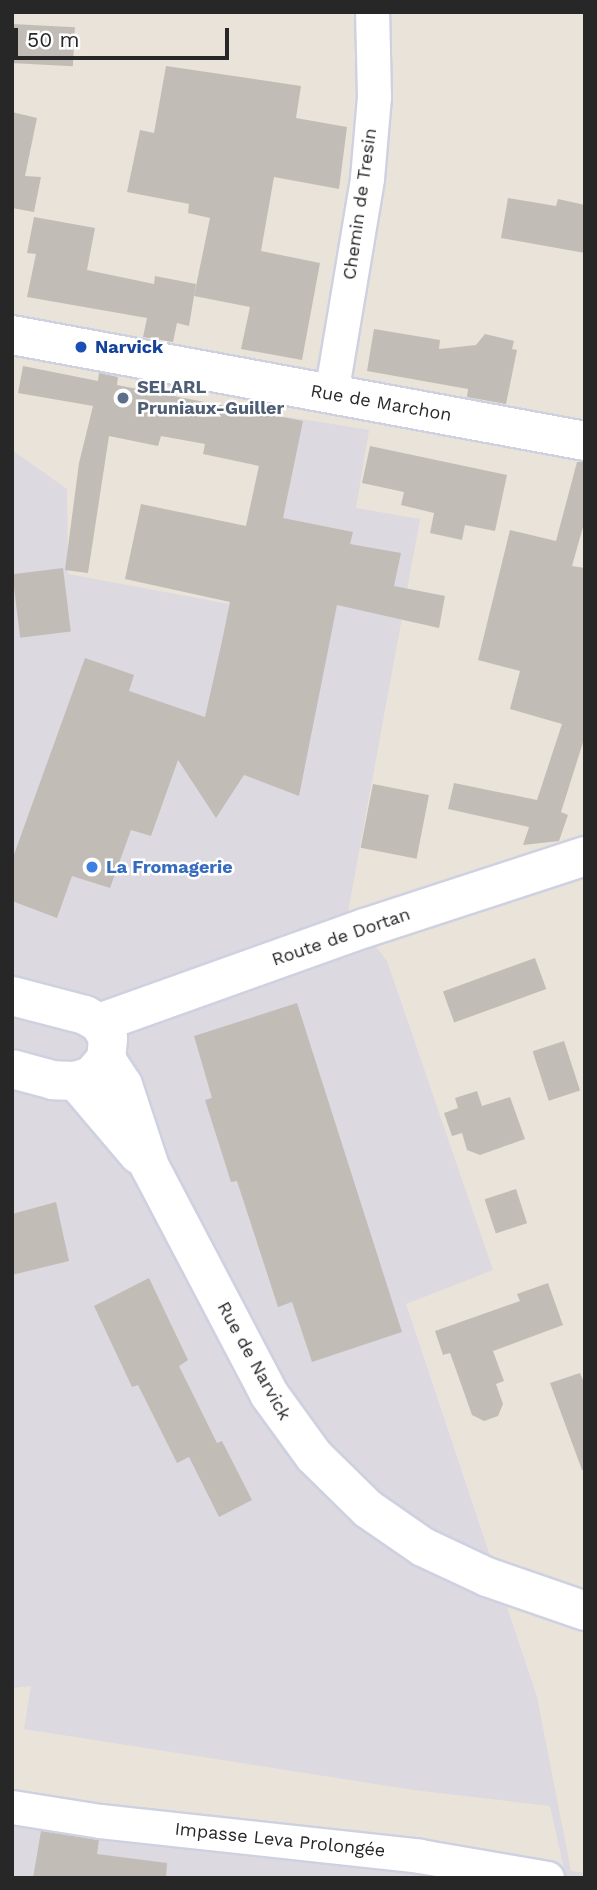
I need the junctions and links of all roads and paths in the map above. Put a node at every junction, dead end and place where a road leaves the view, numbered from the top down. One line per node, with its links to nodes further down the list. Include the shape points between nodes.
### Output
1 (372, 12): 3 (street, Chemin de Tresin, via 374,97 367,178)
2 (12, 335): 3 (main road, Rue de Marchon)
3 (331, 394): 4 (main road, Rue de Marchon)
4 (585, 440)
5 (585, 856): 7 (main road, Route de Dortan, via 365,928)
6 (12, 996): 7 (main road, via 69,1010)
7 (103, 1041): 9 (main road, Route de Dortan, via 91,1076); 10 (main road, Rue de Narvick)
8 (12, 1069): 9 (main road)
9 (76, 1081): 10 (main road, Rue de Narvick)
10 (150, 1167): 11 (main road, Rue de Narvick, via 269,1394 294,1432 340,1485 423,1547 487,1577)
11 (585, 1611)
12 (12, 1807): 13 (street, Impasse Leva Prolongée, via 420,1856)
13 (547, 1878)

